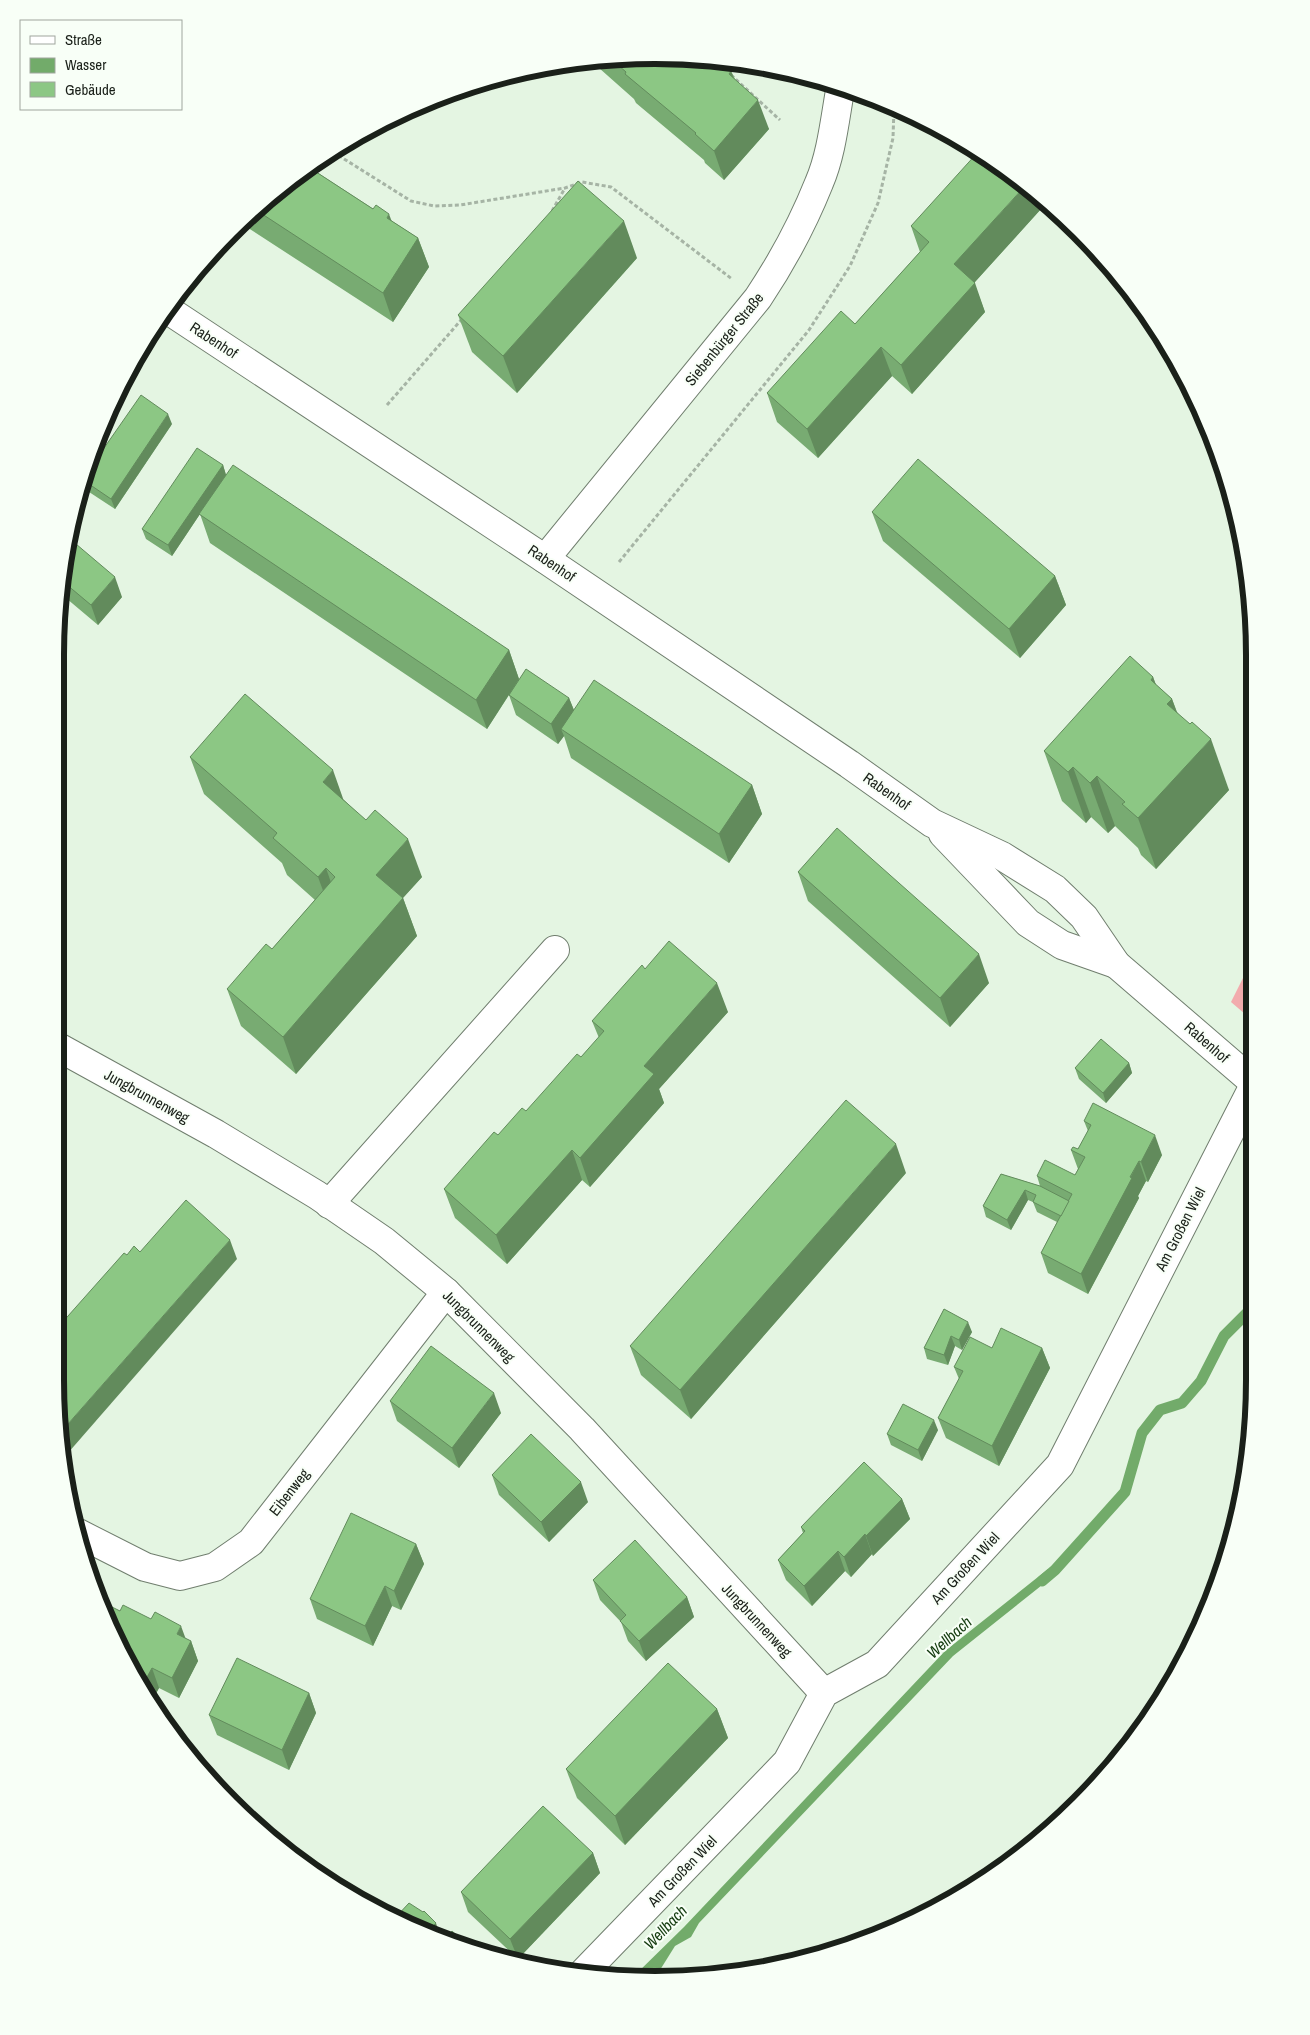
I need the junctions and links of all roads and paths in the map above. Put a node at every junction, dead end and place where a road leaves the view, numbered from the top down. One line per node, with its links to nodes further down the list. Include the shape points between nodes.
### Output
1 (729, 73): 4 (path)
2 (840, 93): 8 (street, Siebenbürger Straße, via 820,182 779,266)
3 (894, 115): 13 (path, via 893,138 878,203 850,266 809,330)
4 (780, 120)
5 (339, 156): 6 (path, via 411,201 434,206 460,205)
6 (565, 188): 7 (path); 8 (path, via 582,182 611,187)
7 (550, 215)
8 (758, 298): 12 (street, Siebenbürger Straße)
9 (173, 313): 12 (street, Rabenhof)
10 (464, 316): 11 (path)
11 (387, 405)
12 (545, 559): 14 (street, Rabenhof)
13 (619, 562)
14 (932, 823): 16 (street, Rabenhof, via 1028,924 1062,945); 16 (street, Rabenhof, via 1002,856 1056,889 1084,917)
15 (555, 950): 20 (street)
16 (1116, 964): 18 (street, Rabenhof)
17 (64, 1050): 20 (street, Jungbrunnenweg, via 216,1134)
18 (1246, 1076)
19 (1246, 1101): 23 (street, Am Großen Wiel, via 1060,1465 877,1664)
20 (329, 1204): 21 (street, Jungbrunnenweg, via 384,1242)
21 (446, 1292): 22 (street, Eibenweg, via 250,1542 215,1567 180,1576 144,1567); 23 (street, Jungbrunnenweg, via 582,1429)
22 (85, 1537)
23 (824, 1693): 24 (street, Am Großen Wiel, via 787,1762)
24 (589, 1967)

